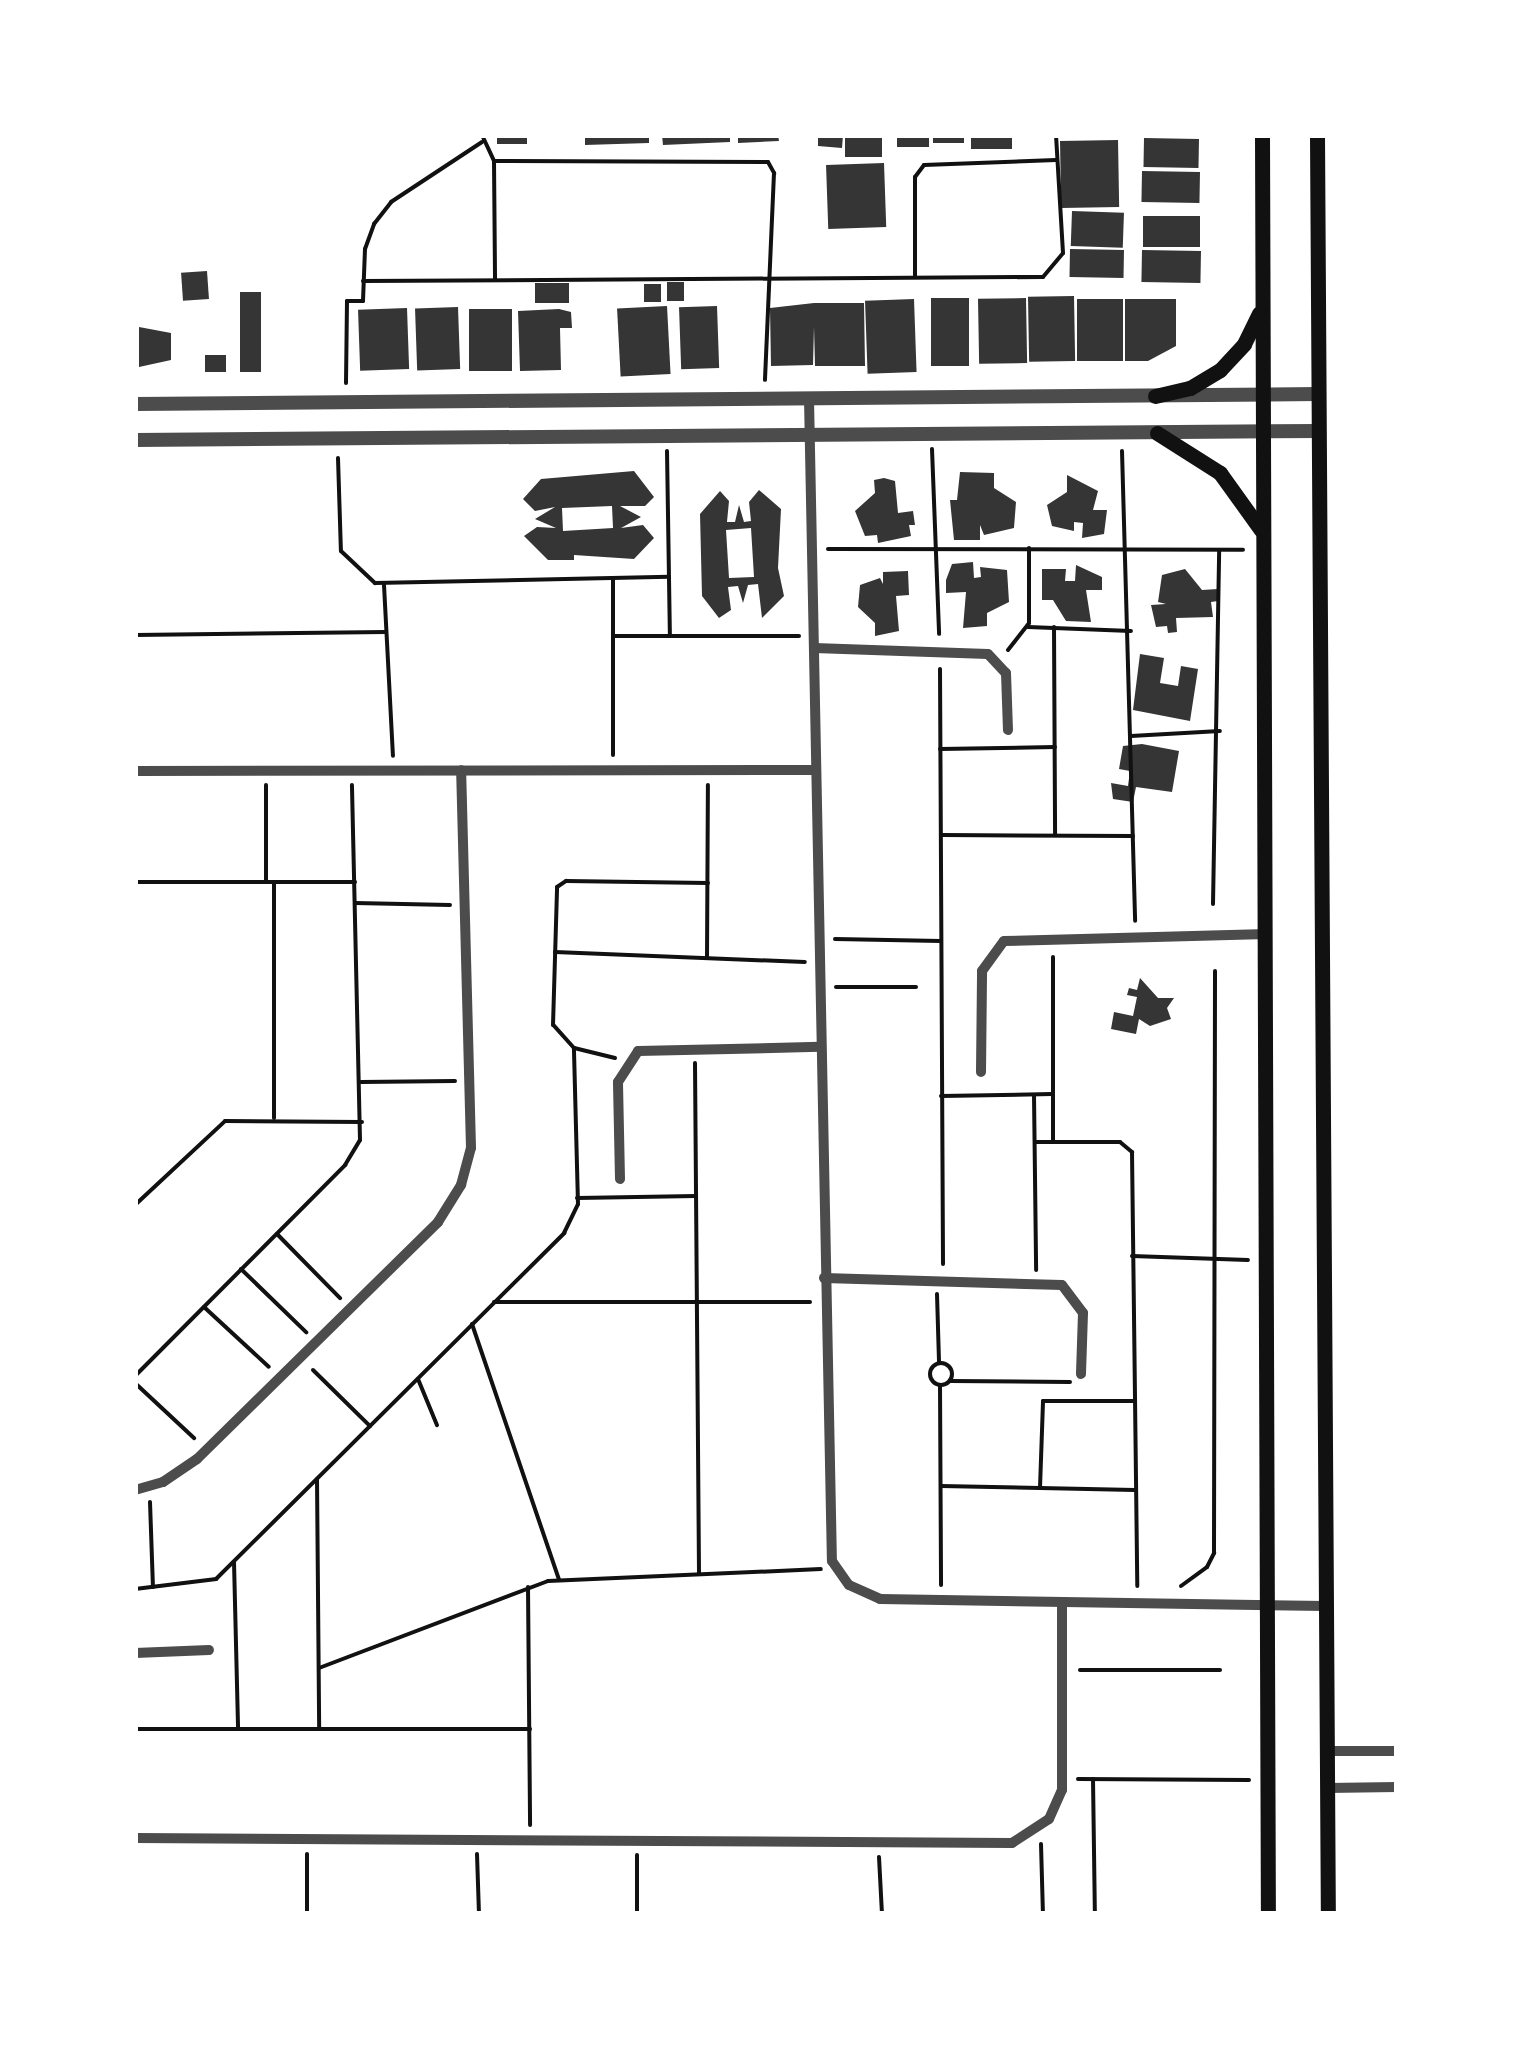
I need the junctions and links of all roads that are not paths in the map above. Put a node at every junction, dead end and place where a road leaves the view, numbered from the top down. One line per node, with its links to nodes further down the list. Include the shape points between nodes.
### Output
1 (1262, 135): 3 (main road)
2 (1317, 135): 5 (main road)
3 (1262, 294): 4 (main road); 6 (main road, via 1253,328 1234,358 1206,380)
4 (1263, 394): 5 (street); 6 (street); 11 (main road)
5 (1318, 394): 9 (main road)
6 (1155, 396): 7 (street)
7 (809, 398): 8 (street); 12 (street)
8 (135, 404)
9 (1318, 431): 11 (street); 29 (main road)
10 (1158, 432): 11 (street); 12 (street); 14 (main road, via 1220,473)
11 (1263, 432): 14 (main road)
12 (810, 435): 13 (street); 15 (street)
13 (135, 440)
14 (1263, 533): 20 (main road)
15 (813, 642): 16 (street, via 996,659 1007,680); 18 (street)
16 (1008, 730)
17 (461, 770): 18 (street); 19 (street); 26 (street, via 472,1148 451,1204 186,1468)
18 (816, 770): 21 (street)
19 (135, 771)
20 (1268, 934): 22 (street, via 1004,940 985,962); 28 (main road)
21 (820, 1046): 23 (street, via 644,1048 626,1061 618,1082); 24 (street)
22 (981, 1072)
23 (620, 1179)
24 (824, 1278): 25 (street, via 1062,1285 1080,1304); 27 (street, via 828,1549 836,1568 869,1596)
25 (1082, 1378)
26 (135, 1490)
27 (1062, 1602): 28 (street); 36 (street, via 1064,1779 1055,1810 1041,1827 1012,1842)
28 (1268, 1606): 29 (street); 37 (main road)
29 (1325, 1606): 32 (main road)
30 (209, 1650): 31 (street)
31 (135, 1654)
32 (1326, 1751): 33 (street); 34 (main road)
33 (1397, 1751)
34 (1327, 1788): 35 (street); 38 (main road)
35 (1397, 1788)
36 (135, 1838)
37 (1268, 1914)
38 (1328, 1914)

